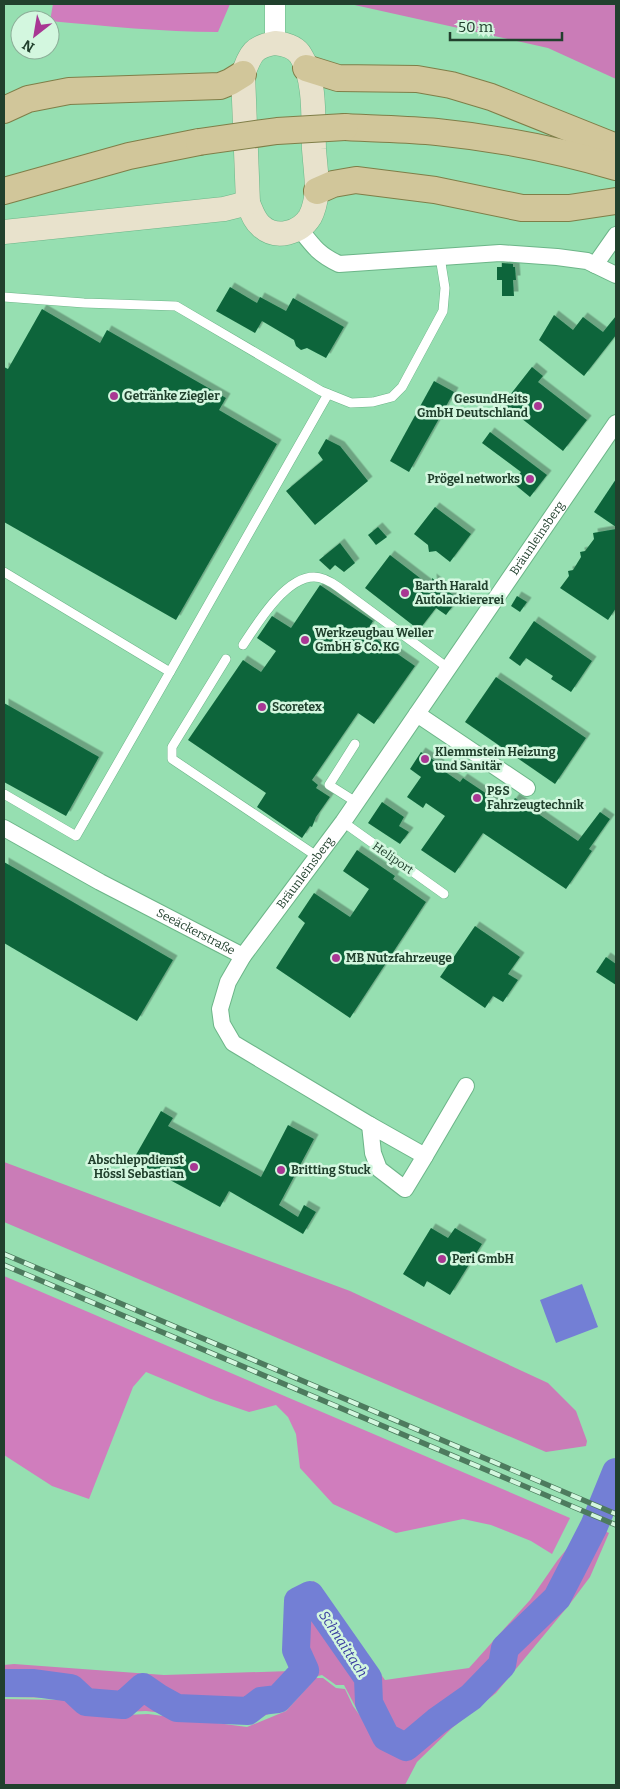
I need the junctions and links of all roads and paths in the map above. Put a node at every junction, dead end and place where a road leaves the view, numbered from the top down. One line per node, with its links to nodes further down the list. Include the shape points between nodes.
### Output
1 (275, 4): 2 (street)
2 (275, 42): 3 (main road, via 293,48 301,55); 4 (main road, via 254,50)
3 (306, 68): 6 (main road, via 338,78 417,79 451,85 491,97); 9 (main road, via 312,91)
4 (244, 74): 5 (main road, via 220,86 69,91 28,99); 11 (main road)
5 (4, 110)
6 (616, 147)
7 (616, 167): 8 (main road, bridge, via 510,142 436,132 345,127 277,131 199,142 129,156)
8 (4, 191)
9 (317, 191): 10 (main road, via 356,180 435,190 522,208 569,208); 12 (main road, via 310,216)
10 (616, 202)
11 (248, 203): 12 (main road, via 262,228 288,234); 13 (main road, via 224,209)
12 (299, 228): 15 (street, via 314,249 339,264)
13 (4, 232)
14 (616, 235): 16 (street)
15 (440, 257): 16 (street, via 500,253 557,257); 19 (lane, via 445,288 443,311 402,387 392,397 373,402 351,403)
16 (595, 265): 17 (street)
17 (616, 275)
18 (4, 297): 19 (lane, via 176,306)
19 (328, 394): 25 (lane)
20 (613, 434): 24 (street, Bräunleinsberg)
21 (4, 572): 25 (lane)
22 (243, 645): 24 (lane, via 280,596 295,583 313,577 338,587)
23 (226, 659): 33 (lane, via 172,747 172,759)
24 (448, 668): 26 (street, Bräunleinsberg)
25 (170, 672): 29 (lane, via 76,836)
26 (417, 714): 28 (street); 30 (street, Bräunleinsberg)
27 (355, 744): 30 (lane, via 329,785)
28 (527, 788)
29 (4, 794)
30 (356, 802): 31 (street, Bräunleinsberg)
31 (343, 822): 33 (street, Bräunleinsberg); 34 (lane, Heliport)
32 (4, 828): 35 (street, Seeäckerstraße)
33 (318, 857): 35 (street, Bräunleinsberg)
34 (444, 894)
35 (243, 956): 37 (street, Seeäckerstraße, via 228,982 220,1009 222,1024 233,1044)
36 (466, 1086): 38 (street)
37 (370, 1124): 38 (street, Seeäckerstraße); 38 (street, via 373,1153 379,1170 405,1189)
38 (425, 1156)

